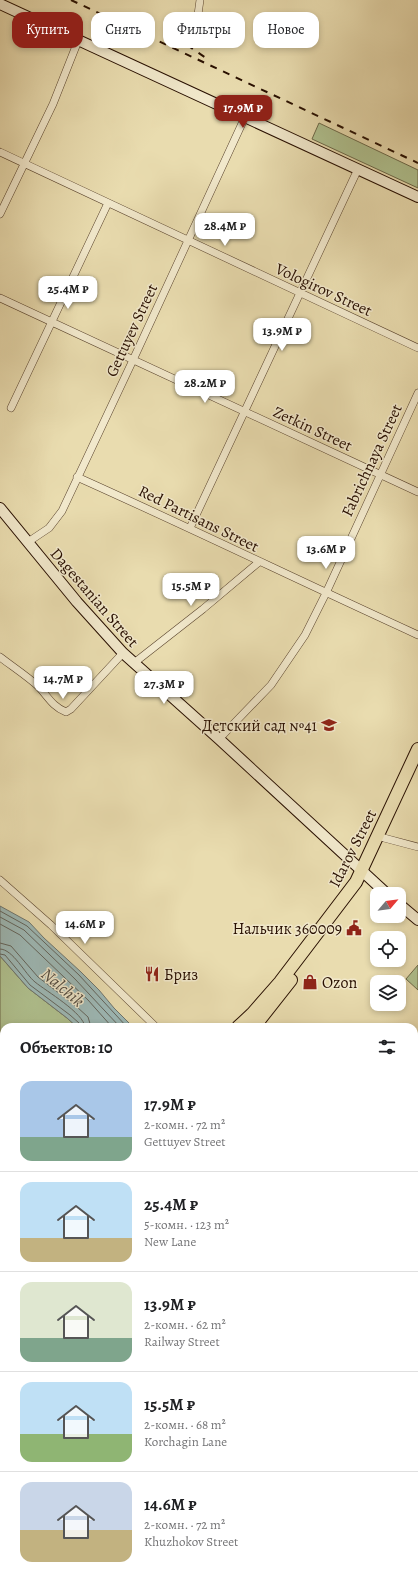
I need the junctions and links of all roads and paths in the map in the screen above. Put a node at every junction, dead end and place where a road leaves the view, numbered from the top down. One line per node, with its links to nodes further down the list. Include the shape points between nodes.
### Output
1 (200, 0): 4 (street)
2 (0, 4): 3 (street)
3 (17, 12)
4 (198, 12)
5 (83, 42): 7 (street)
6 (75, 48): 9 (street, via 53,104)
7 (245, 117): 10 (street); 14 (street, Gettuyev Street)
8 (0, 152): 9 (street, Vologirov Street)
9 (23, 164): 12 (street, Vologirov Street); 13 (street)
10 (358, 169): 11 (street); 15 (street)
11 (418, 197)
12 (108, 203): 14 (street, Vologirov Street); 17 (street)
13 (0, 214)
14 (188, 240): 15 (street, Vologirov Street); 19 (street, Gettuyev Street)
15 (301, 293): 18 (street, Vologirov Street); 22 (street)
16 (0, 298): 17 (street, Zetkin Street)
17 (52, 322): 19 (street, Zetkin Street); 21 (street)
18 (418, 348)
19 (133, 360): 22 (street, Zetkin Street); 24 (street, Gettuyev Street)
20 (418, 392): 23 (street, Fabrichnaya Street)
21 (11, 408)
22 (243, 411): 23 (street, Zetkin Street); 27 (street)
23 (379, 475): 25 (street, Zetkin Street); 30 (street, Fabrichnaya Street)
24 (77, 477): 27 (street, Red Partisans Street); 28 (street, Gettuyev Street, via 56,521)
25 (418, 492)
26 (0, 508): 28 (street, Dagestanian Street)
27 (190, 528): 29 (street, Red Partisans Street)
28 (28, 542): 32 (street, Dagestanian Street)
29 (259, 562): 30 (street, Red Partisans Street); 34 (street)
30 (326, 593): 31 (street, Red Partisans Street); 35 (street, Fabrichnaya Street, via 304,635 271,685)
31 (418, 635)
32 (123, 653): 33 (street, via 66,712 51,703 39,688); 34 (street, Dagestanian Street)
33 (0, 656)
34 (134, 663): 35 (street, Dagestanian Street)
35 (219, 739): 40 (street, Dagestanian Street)
36 (418, 749): 40 (main road, Idarov Street)
37 (418, 767): 38 (main road, Idarov Street)
38 (384, 838): 39 (street); 40 (main road, Idarov Street)
39 (418, 846)
40 (365, 873): 42 (street, Dagestanian Street); 46 (main road, Idarov Street, via 280,982); 47 (main road, Idarov Street, via 350,904)
41 (0, 880): 45 (street, via 51,925)
42 (380, 887)
43 (406, 910): 44 (street)
44 (418, 920)
45 (152, 1023)
46 (242, 1023)
47 (257, 1023)

